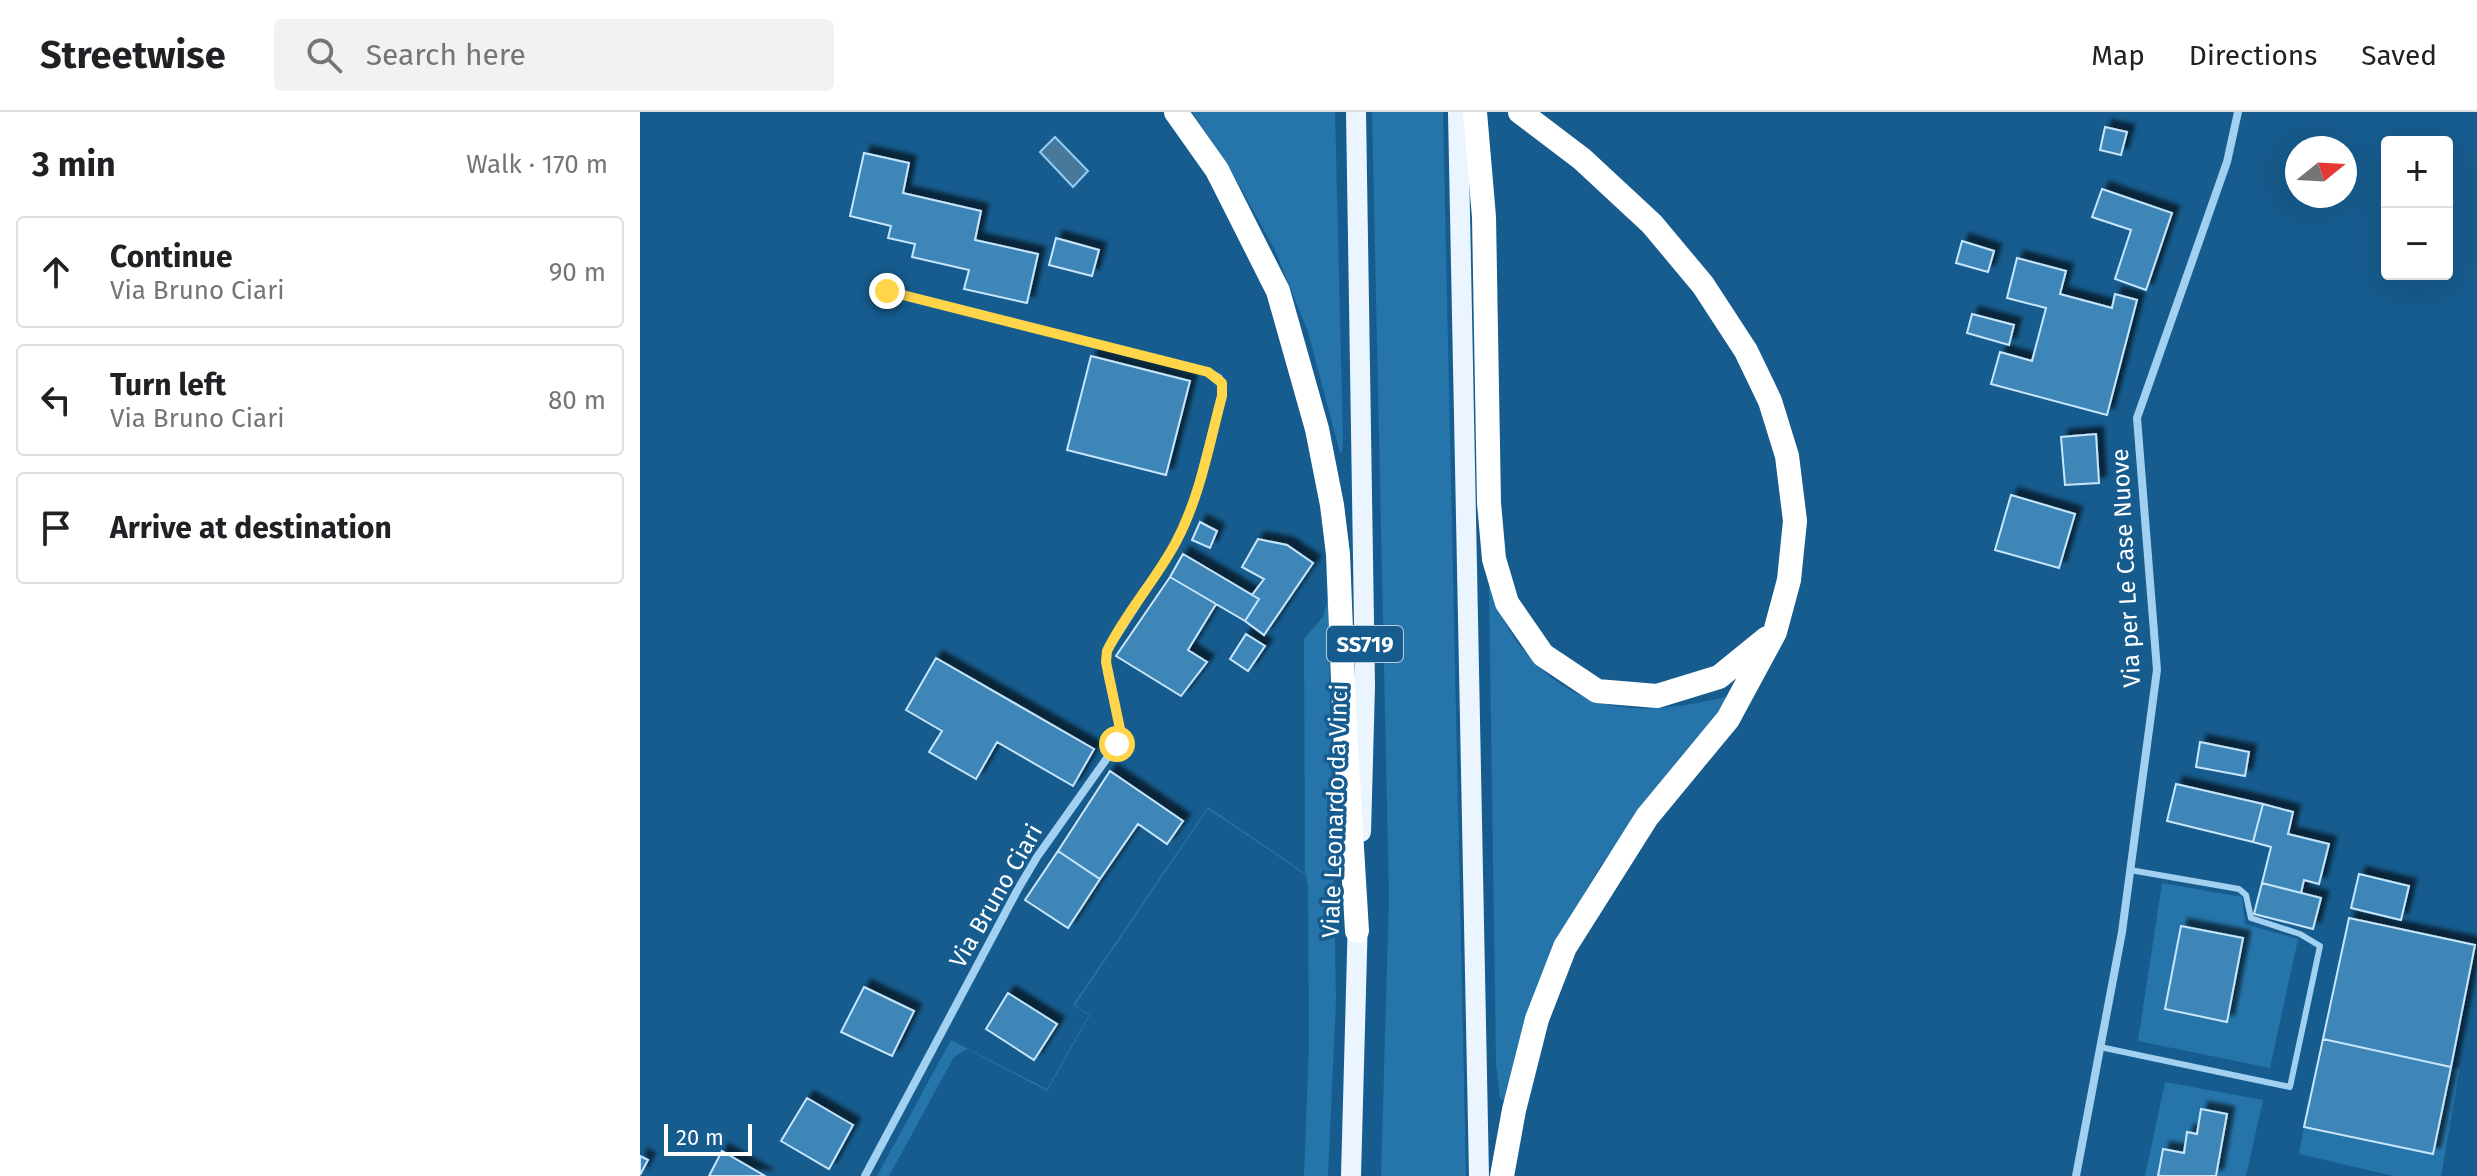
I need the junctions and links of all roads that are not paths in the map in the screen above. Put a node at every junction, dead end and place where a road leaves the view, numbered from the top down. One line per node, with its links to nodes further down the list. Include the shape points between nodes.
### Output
1 (1176, 112): 10 (highway, via 1217,170 1278,291 1317,429 1338,554)
2 (1356, 112): 10 (main road, Viale Leonardo da Vinci / SS719, via 1365,686)
3 (1458, 112): 14 (main road)
4 (1475, 112): 8 (highway, via 1484,217 1489,503 1494,559 1507,603 1543,655 1597,691 1657,696 1719,677)
5 (1520, 112): 8 (highway, via 1582,159 1652,224 1703,285 1746,351 1770,401 1787,456 1795,521 1789,580)
6 (2238, 112): 9 (street, Via per Le Case Nuove, via 2222,177 2137,418 2157,670)
7 (887, 291): 12 (street, Via Bruno Ciari, via 1208,372 1219,378 1223,389 1186,522 1107,651 1120,729 1117,744 1018,889)
8 (1775, 632): 15 (highway, via 1728,719 1647,817 1565,947 1537,1019)
9 (2130, 870): 11 (street, Via per Le Case Nuove); 11 (lane, via 2239,889 2246,895 2251,918 2320,946 2290,1087)
10 (1357, 931): 13 (main road, Viale Leonardo da Vinci / SS719)
11 (2100, 1047): 16 (street, Via per Le Case Nuove)
12 (865, 1176)
13 (1351, 1176)
14 (1479, 1176)
15 (1502, 1176)
16 (2076, 1176)

